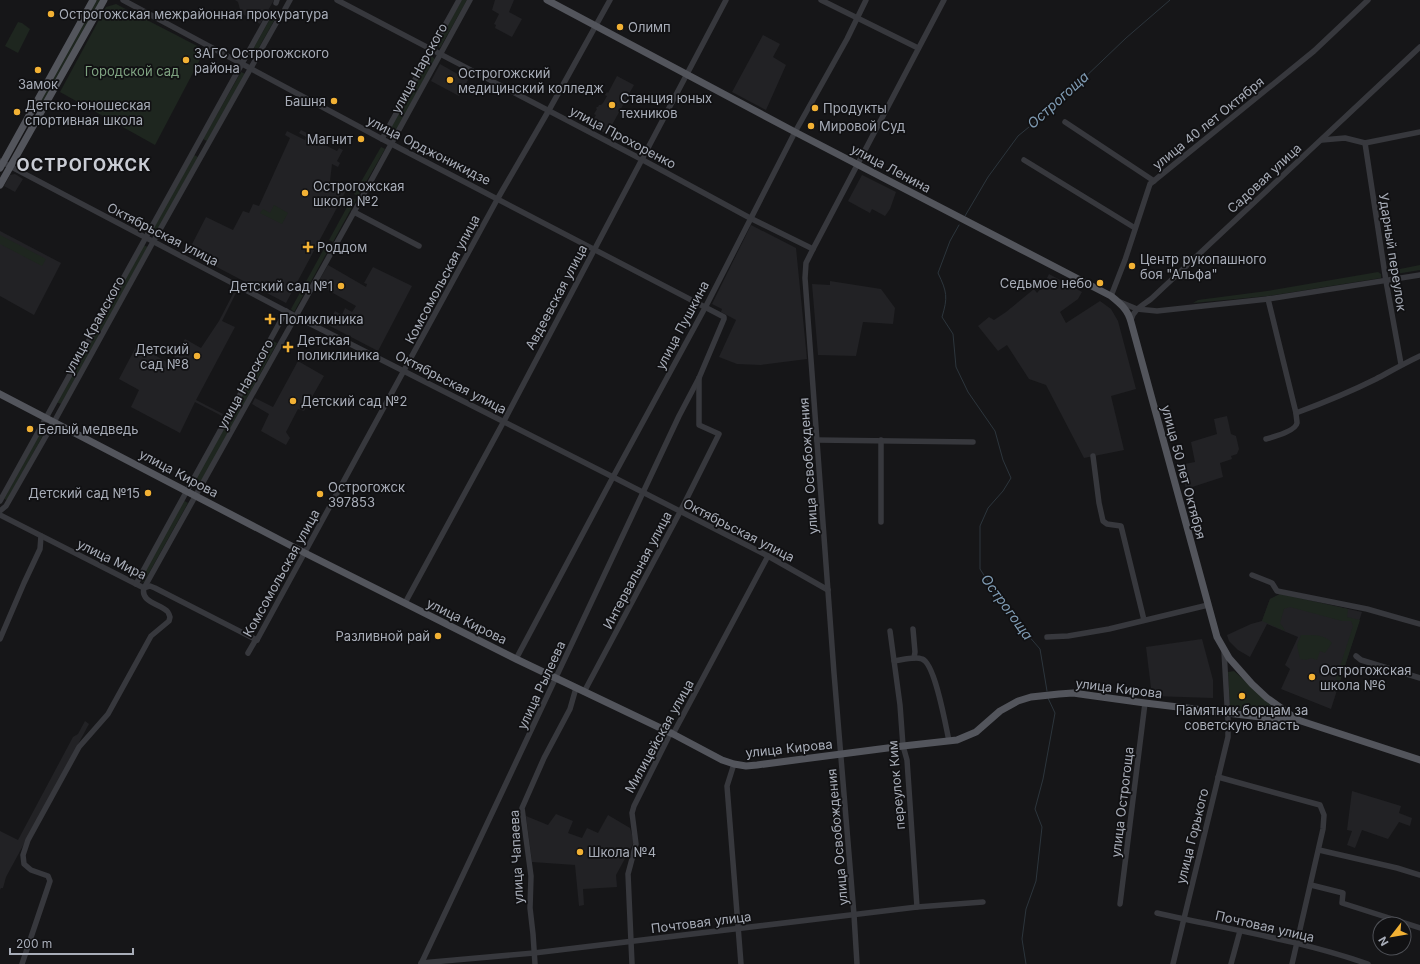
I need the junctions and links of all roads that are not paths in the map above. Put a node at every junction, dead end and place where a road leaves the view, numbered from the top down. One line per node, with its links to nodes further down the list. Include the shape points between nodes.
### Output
1 (93, 0): 25 (main road)
2 (104, 0): 26 (main road)
3 (123, 0): 22 (street, улица Орджоникидзе)
4 (290, 0): 15 (street)
5 (337, 0): 20 (street, улица Прохоренко)
6 (459, 0): 20 (street, улица Нарского)
7 (470, 0): 21 (street, улица Нарского)
8 (547, 0): 17 (main road, улица Ленина)
9 (610, 0): 17 (street, Комсомольская улица)
10 (726, 0): 24 (street, Авдеевская улица)
11 (821, 0): 16 (street)
12 (866, 0): 16 (street, улица Пушкина)
13 (944, 0): 19 (street, улица Освобождения)
14 (1368, 0): 42 (street, улица 40 лет Октября, via 1314,51)
15 (285, 8)
16 (857, 18): 19 (street); 29 (street, улица Пушкина)
17 (595, 26): 24 (main road, улица Ленина); 27 (street, Комсомольская улица)
18 (1420, 47): 32 (street, Садовая улица)
19 (918, 48): 39 (street, улица Освобождения)
20 (432, 49): 21 (street, улица Прохоренко); 31 (street, улица Нарского)
21 (440, 53): 27 (street, улица Прохоренко); 33 (street, улица Нарского)
22 (242, 64): 23 (street, улица Орджоникидзе); 23 (street, улица Крамского, via 270,13 279,18); 35 (street, улица Крамского)
23 (250, 68): 31 (street, улица Орджоникидзе); 36 (street, улица Крамского)
24 (687, 74): 29 (main road, улица Ленина); 37 (street, Авдеевская улица)
25 (36, 102): 26 (main road); 40 (main road)
26 (45, 106): 41 (main road)
27 (549, 110): 37 (street, улица Прохоренко); 44 (street, Комсомольская улица)
28 (1065, 122): 42 (street)
29 (795, 132): 39 (main road, улица Ленина); 46 (street, улица Пушкина)
30 (1420, 132): 34 (street)
31 (382, 139): 33 (street, улица Орджоникидзе)
32 (1321, 140): 34 (street, via 1345,138); 59 (street, Садовая улица)
33 (391, 143): 44 (street, улица Орджоникидзе); 45 (street, улица Нарского)
34 (1365, 143): 54 (street, Ударный переулок)
35 (198, 144): 36 (street); 48 (street, улица Крамского)
36 (205, 148): 49 (street, улица Крамского)
37 (641, 159): 46 (street, улица Прохоренко); 51 (street, Авдеевская улица)
38 (1024, 160): 47 (street)
39 (857, 163): 52 (street, улица Освобождения); 55 (main road, улица Ленина)
40 (1, 164): 41 (street, Октябрьская улица)
41 (11, 166): 43 (main road); 48 (street, Октябрьская улица)
42 (1154, 181): 47 (street, улица 40 лет Октября, via 1148,188)
43 (0, 185)
44 (498, 198): 51 (street, улица Орджоникидзе); 67 (street, Комсомольская улица)
45 (354, 212): 50 (street); 62 (street, улица Нарского)
46 (750, 218): 52 (street, улица Прохоренко); 58 (street, улица Пушкина)
47 (1135, 228): 55 (street, улица 40 лет Октября)
48 (145, 238): 49 (street, Октябрьская улица); 72 (street, улица Крамского)
49 (153, 242): 60 (street, Октябрьская улица); 74 (street, улица Крамского)
50 (419, 246)
51 (594, 249): 58 (street, улица Орджоникидзе); 73 (street, Авдеевская улица)
52 (813, 249): 76 (street, улица Освобождения, via 806,263 805,278)
53 (1420, 275): 54 (street)
54 (1386, 281): 56 (street); 66 (street, Ударный переулок)
55 (1111, 296): 57 (main road, улица Ленина)
56 (1268, 299): 59 (street, via 1157,312); 70 (street)
57 (1118, 301): 59 (street); 61 (main road, улица 50 лет Октября)
58 (706, 306): 63 (street, улица Орджоникидзе, via 722,315); 80 (street, улица Пушкина)
59 (1137, 309): 61 (street); 64 (street)
60 (286, 311): 62 (street, Октябрьская улица); 81 (street, улица Нарского)
61 (1128, 311): 64 (main road, улица 50 лет Октября)
62 (295, 316): 67 (street, Октябрьская улица); 83 (street, улица Нарского)
63 (724, 319): 68 (street, Интервальная улица)
64 (1131, 320): 97 (main road, улица 50 лет Октября)
65 (1420, 356): 66 (street)
66 (1401, 364): 70 (street, via 1377,378)
67 (405, 371): 73 (street, Октябрьская улица); 90 (street, Комсомольская улица)
68 (698, 378): 71 (street, Интервальная улица); 86 (street, Интервальная улица, via 699,425 719,434)
69 (0, 394): 72 (main road, улица Кирова)
70 (1296, 413): 75 (street, via 1295,427)
71 (679, 416): 82 (street, улица Рылеева)
72 (46, 418): 74 (main road, улица Кирова); 84 (street, улица Крамского)
73 (504, 421): 80 (street, Октябрьская улица); 96 (street, Авдеевская улица)
74 (54, 422): 81 (main road, улица Кирова); 85 (street, улица Крамского, via 6,506)
75 (1266, 439)
76 (817, 440): 77 (street); 95 (street, улица Освобождения)
77 (881, 440): 78 (street); 88 (street)
78 (973, 442)
79 (1093, 456): 99 (street, via 1103,521 1121,526)
80 (613, 477): 82 (street, Октябрьская улица); 111 (street, улица Пушкина)
81 (186, 490): 83 (main road, улица Кирова); 93 (street, улица Нарского)
82 (643, 492): 86 (street, Октябрьская улица); 113 (street, улица Рылеева)
83 (196, 496): 90 (main road, улица Кирова); 94 (street, улица Нарского)
84 (0, 501)
85 (0, 511)
86 (680, 512): 91 (street, Октябрьская улица); 116 (street, Интервальная улица)
87 (0, 514): 89 (street, улица Мира)
88 (881, 522)
89 (41, 536): 93 (street, улица Мира); 100 (street, via 40,549)
90 (305, 554): 96 (main road, улица Кирова); 106 (street, Комсомольская улица)
91 (768, 556): 95 (street, Октябрьская улица); 120 (street, Милицейская улица)
92 (1252, 575): 101 (street, via 1272,583 1277,591 1368,609)
93 (136, 584): 94 (street, улица Мира)
94 (144, 588): 106 (street, улица Мира, via 156,588); 142 (street, via 144,596 167,611 169,621 151,636 108,714 79,747 28,840 24,864 31,870 48,876 50,880)
95 (828, 590): 123 (street, улица Освобождения)
96 (405, 603): 111 (main road, улица Кирова)
97 (1208, 605): 99 (street); 107 (main road, улица 50 лет Октября)
98 (0, 620): 100 (street)
99 (1144, 620): 104 (street, via 1109,629)
100 (7, 623): 105 (street)
101 (1420, 624)
102 (914, 629): 110 (street)
103 (890, 631): 112 (street, переулок Ким)
104 (1047, 637)
105 (0, 639)
106 (258, 640): 108 (street, Комсомольская улица)
107 (1224, 650): 118 (street, улица 50 лет Октября); 119 (main road, улица 50 лет Октября, via 1252,684)
108 (248, 653)
109 (1356, 656): 114 (street, via 1361,660)
110 (914, 658): 112 (street); 121 (street, via 923,659 933,675)
111 (516, 659): 113 (main road, улица Кирова)
112 (894, 661): 122 (street, переулок Ким)
113 (556, 678): 115 (main road, улица Кирова); 143 (street, улица Рылеева)
114 (1420, 678)
115 (576, 688): 116 (main road, улица Кирова); 141 (street, улица Чапаева, via 570,709 544,758 522,808 531,876 530,908)
116 (584, 692): 120 (main road, улица Кирова)
117 (1145, 703): 118 (main road, улица Кирова); 121 (main road, улица Кирова, via 1073,693 1038,696 1012,704 976,732); 131 (street, улица Острогоща)
118 (1227, 713): 119 (main road, улица Кирова); 126 (street, улица Горького, via 1228,737)
119 (1298, 720): 124 (main road, улица 50 лет Октября)
120 (673, 734): 125 (main road, улица Кирова); 139 (street, Милицейская улица, via 669,735 632,813 636,844 628,874)
121 (949, 741): 122 (main road, улица Кирова)
122 (903, 746): 123 (main road, улица Кирова); 132 (street, переулок Ким, via 908,766)
123 (841, 754): 125 (main road, улица Кирова, via 757,765); 134 (street, улица Освобождения)
124 (1420, 760)
125 (734, 764): 136 (street, via 727,786)
126 (1218, 777): 127 (street, via 1320,805 1324,815); 135 (street, улица Горького)
127 (1319, 850): 128 (street); 129 (street)
128 (1420, 875)
129 (1311, 885): 137 (street, via 1343,893 1342,903); 140 (street)
130 (983, 902): 132 (street, Почтовая улица)
131 (1120, 904)
132 (917, 907): 134 (street, Почтовая улица)
133 (1157, 913): 135 (street, Почтовая улица)
134 (854, 915): 136 (street, Почтовая улица); 147 (street, улица Освобождения)
135 (1183, 919): 138 (street, Почтовая улица); 148 (street, улица Горького)
136 (738, 928): 139 (street, Почтовая улица); 146 (street)
137 (1420, 928)
138 (1240, 931): 140 (street, Почтовая улица); 149 (street)
139 (630, 942): 141 (street, Почтовая улица); 145 (street, Милицейская улица)
140 (1296, 943): 150 (street); 151 (street, Почтовая улица)
141 (534, 953): 143 (street, Почтовая улица); 144 (street, улица Чапаева)
142 (22, 964)
143 (421, 964)
144 (535, 964)
145 (632, 964)
146 (741, 964)
147 (857, 964)
148 (1173, 964)
149 (1231, 964)
150 (1292, 964)
151 (1368, 964)

